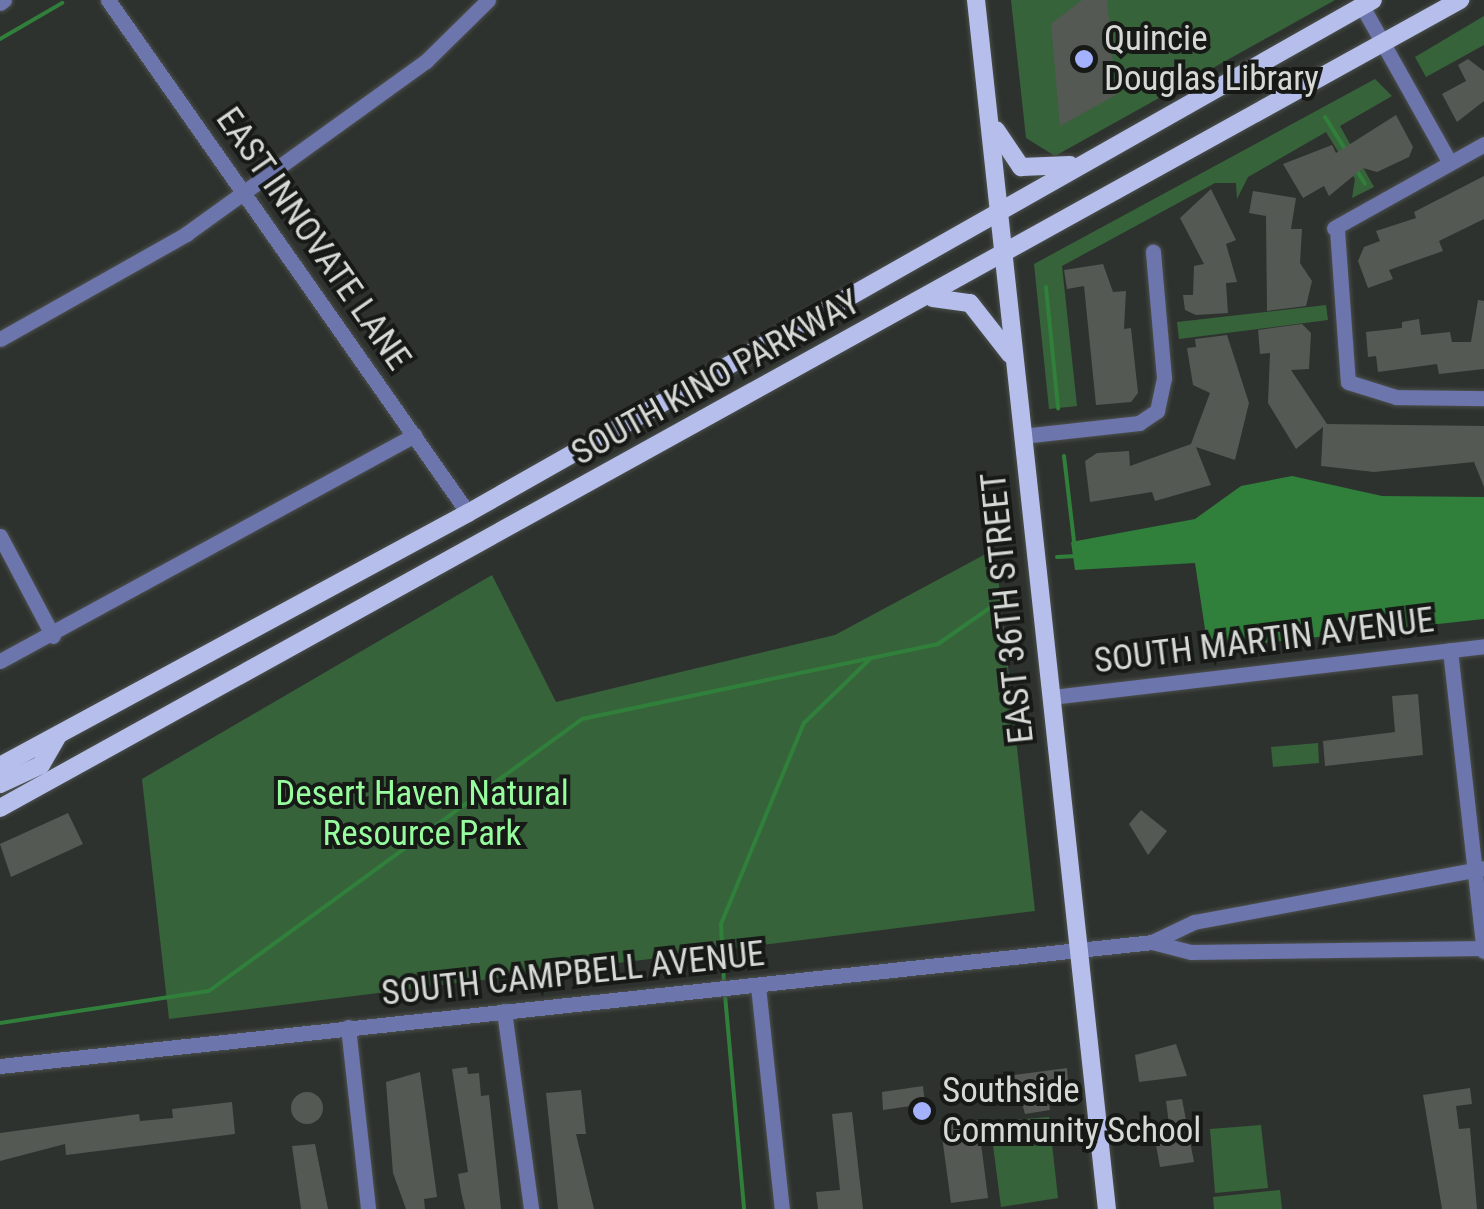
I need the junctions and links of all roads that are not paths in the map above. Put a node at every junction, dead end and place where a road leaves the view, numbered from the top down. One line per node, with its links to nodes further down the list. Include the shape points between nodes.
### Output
1 (108, 0): 11 (street, EAST INNOVATE LANE)
2 (488, 0): 11 (street, via 426,60)
3 (976, 0): 7 (main road, EAST 36TH STREET)
4 (1460, 0): 6 (main road, SOUTH KINO PARKWAY)
5 (1368, 3): 6 (street); 9 (main road, SOUTH KINO PARKWAY)
6 (1383, 42): 10 (street); 14 (main road, SOUTH KINO PARKWAY)
7 (988, 106): 9 (main road, via 1021,167); 12 (main road, EAST 36TH STREET)
8 (1484, 144): 10 (street)
9 (1085, 162): 12 (main road, SOUTH KINO PARKWAY)
10 (1450, 163): 18 (street, via 1336,229 1341,377 1396,398)
11 (244, 193): 16 (street, via 148,258); 19 (street, EAST INNOVATE LANE)
12 (999, 213): 14 (main road, EAST 36TH STREET); 21 (main road, SOUTH KINO PARKWAY)
13 (1152, 250): 20 (street, via 1165,409 1139,423)
14 (1004, 257): 15 (main road, SOUTH KINO PARKWAY); 17 (main road, EAST 36TH STREET)
15 (928, 298): 17 (main road, via 970,303 1006,342); 31 (main road, SOUTH KINO PARKWAY)
16 (0, 339)
17 (1015, 366): 20 (main road, EAST 36TH STREET)
18 (1484, 398)
19 (414, 435): 21 (street, EAST INNOVATE LANE); 23 (street)
20 (1022, 436): 27 (main road, EAST 36TH STREET)
21 (468, 514): 28 (main road, SOUTH KINO PARKWAY)
22 (0, 536): 23 (street)
23 (54, 636): 26 (street)
24 (1484, 646): 25 (street, SOUTH MARTIN AVENUE)
25 (1450, 650): 27 (street, SOUTH MARTIN AVENUE); 32 (street)
26 (0, 662)
27 (1052, 697): 35 (main road, EAST 36TH STREET)
28 (58, 735): 29 (main road, SOUTH KINO PARKWAY); 30 (main road, via 40,765)
29 (0, 766)
30 (0, 784)
31 (0, 808)
32 (1479, 869): 33 (street, SOUTH CAMPBELL AVENUE, via 1194,922); 34 (street)
33 (1152, 942): 34 (street, SOUTH CAMPBELL AVENUE, via 1192,952); 35 (street, SOUTH CAMPBELL AVENUE)
34 (1484, 949)
35 (1078, 950): 36 (street, SOUTH CAMPBELL AVENUE); 43 (main road, EAST 36TH STREET)
36 (758, 986): 37 (street, SOUTH CAMPBELL AVENUE); 42 (street)
37 (504, 1011): 38 (street, SOUTH CAMPBELL AVENUE); 41 (street)
38 (348, 1028): 39 (street, SOUTH CAMPBELL AVENUE); 40 (street)
39 (0, 1066)
40 (368, 1209)
41 (531, 1209)
42 (782, 1209)
43 (1107, 1209)

